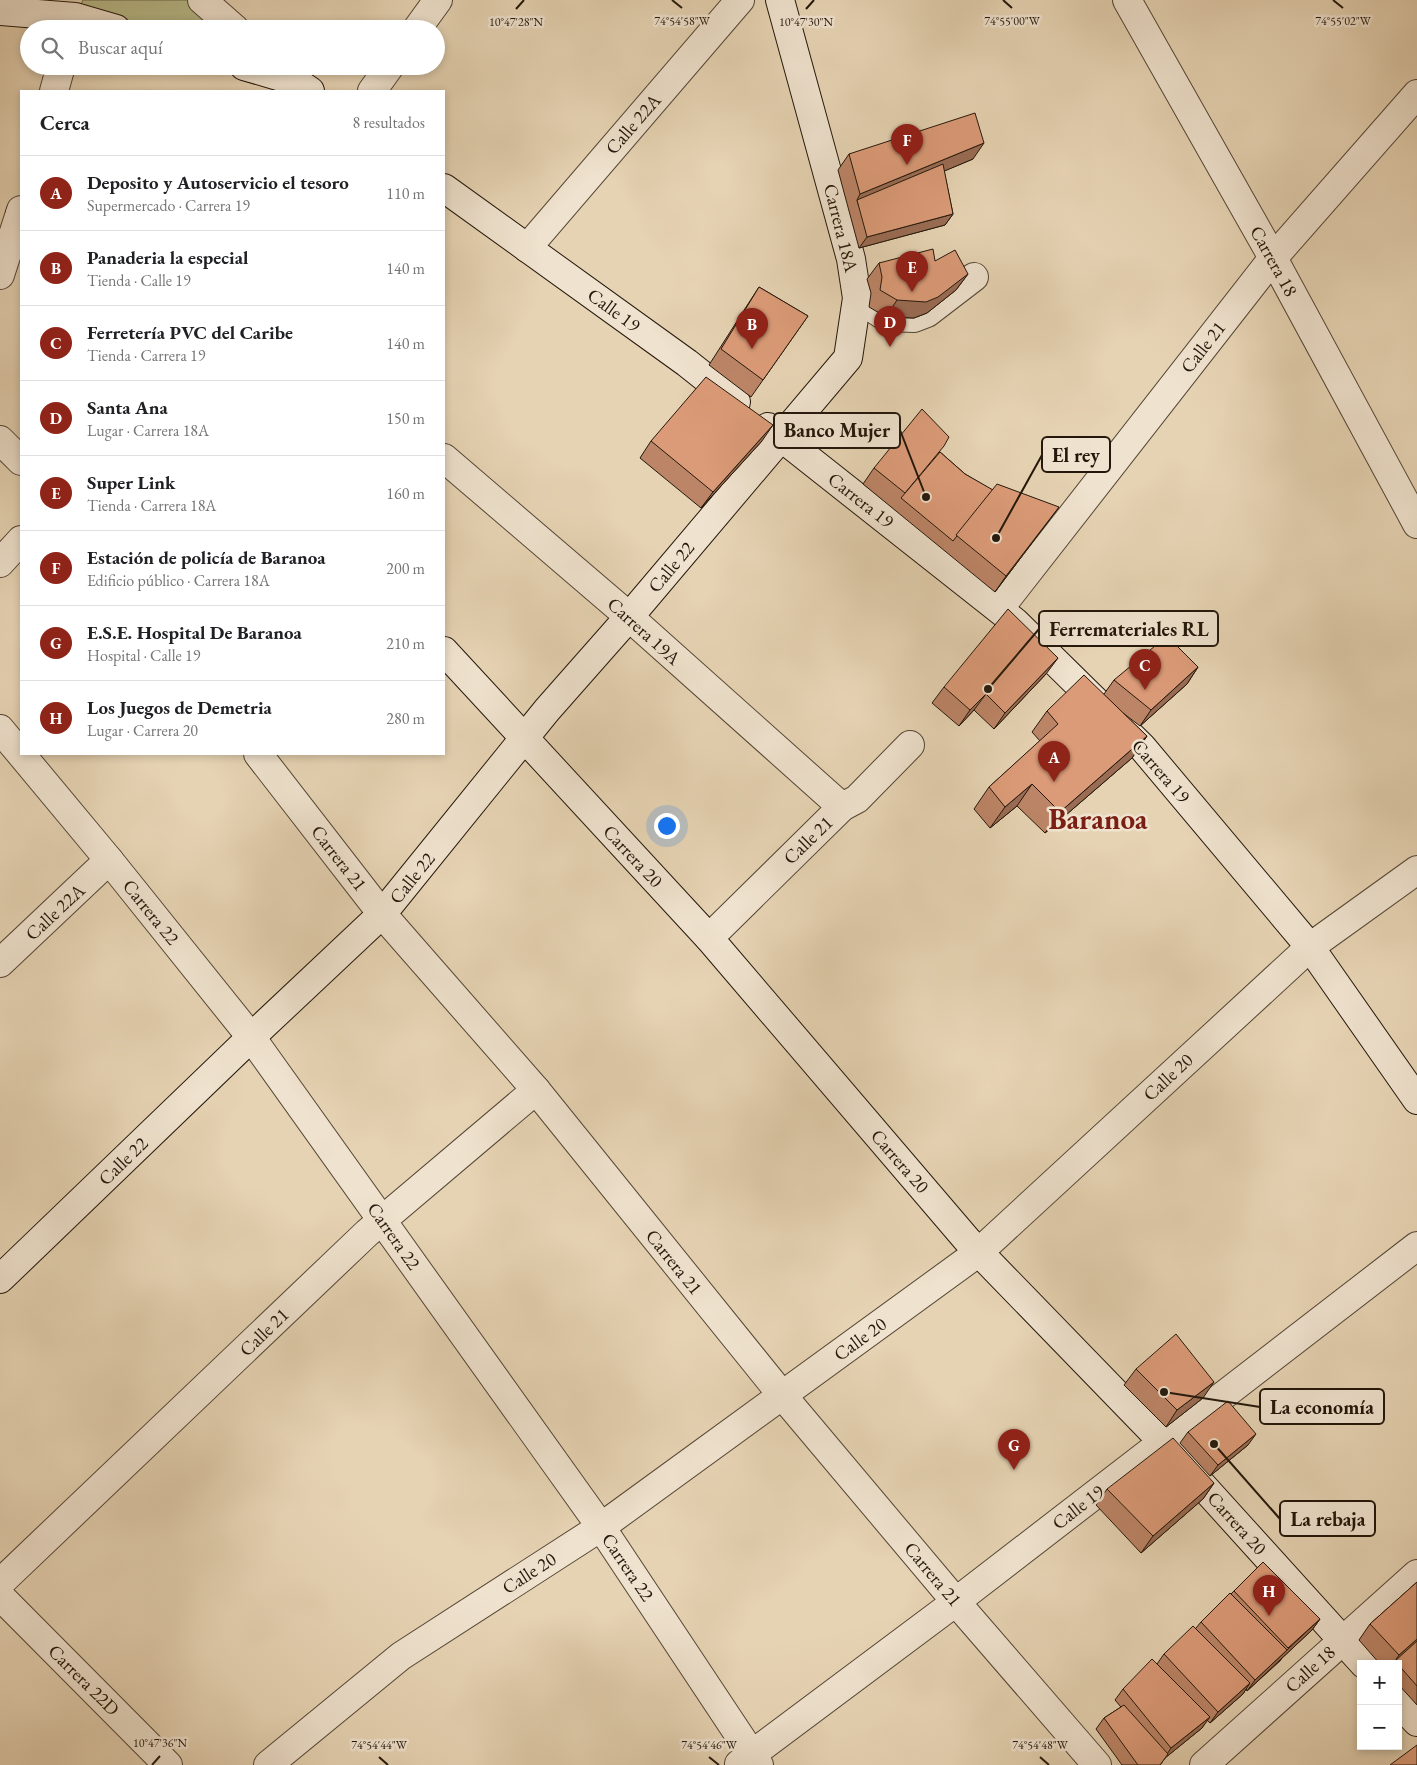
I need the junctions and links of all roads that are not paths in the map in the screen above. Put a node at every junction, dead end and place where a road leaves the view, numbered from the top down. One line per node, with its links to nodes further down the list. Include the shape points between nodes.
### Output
1 (202, 0): 9 (street)
2 (438, 0): 10 (street)
3 (740, 0): 20 (street, Calle 22A)
4 (780, 0): 24 (street, Carrera 18A, via 851,259)
5 (1127, 0): 21 (street, Carrera 18)
6 (0, 11): 7 (street)
7 (77, 15): 8 (street)
8 (91, 20)
9 (225, 20)
10 (424, 20)
11 (58, 75): 15 (street)
12 (276, 75): 14 (street)
13 (384, 75): 16 (street)
14 (294, 80)
15 (54, 90)
16 (373, 90)
17 (1414, 104): 21 (street, Calle 21)
18 (445, 189): 20 (street, Calle 19)
19 (16, 212): 22 (street)
20 (527, 248): 25 (street, Calle 19, via 687,363)
21 (1273, 258): 29 (street, Carrera 18); 32 (street, Calle 21)
22 (0, 276)
23 (974, 277): 24 (street, via 927,313 914,318 886,317)
24 (856, 298): 25 (street, Carrera 18A, via 848,358)
25 (781, 437): 32 (street, Carrera 19); 33 (street, Calle 22)
26 (0, 440): 28 (street)
27 (445, 459): 33 (street, Carrera 19A)
28 (20, 460)
29 (1417, 524)
30 (20, 541): 31 (street)
31 (0, 563)
32 (999, 609): 46 (street, Carrera 19, via 1142,747)
33 (629, 617): 36 (street, Calle 22); 41 (street, Carrera 19A)
34 (445, 652): 36 (street, Carrera 20)
35 (0, 729): 38 (street, Carrera 22)
36 (525, 739): 44 (street, Calle 22); 45 (street, Carrera 20)
37 (910, 745): 41 (street, Calle 21, via 857,799)
38 (20, 753)
39 (22, 755): 42 (street, Carrera 22)
40 (259, 755): 44 (street, Carrera 21)
41 (842, 807): 45 (street, Calle 21)
42 (109, 860): 47 (street, Calle 22A); 48 (street, Carrera 22)
43 (1417, 870): 46 (street, Calle 20)
44 (382, 914): 48 (street, Calle 22); 49 (street, Carrera 21)
45 (709, 938): 53 (street, Carrera 20)
46 (1310, 947): 50 (street, Carrera 19); 53 (street, Calle 20)
47 (0, 963)
48 (251, 1037): 51 (street, Carrera 22); 54 (street, Calle 22)
49 (536, 1090): 51 (street, Calle 21); 55 (street, Carrera 21)
50 (1417, 1100)
51 (382, 1220): 57 (street, Carrera 22); 59 (street, Calle 21)
52 (1417, 1246): 56 (street, Calle 19)
53 (979, 1252): 55 (street, Calle 20); 56 (street, Carrera 20)
54 (0, 1279)
55 (782, 1395): 57 (street, Calle 20); 61 (street, Carrera 21)
56 (1164, 1442): 61 (street, Calle 19); 62 (street, Carrera 20)
57 (601, 1527): 66 (street, Carrera 22); 68 (street, Calle 20, via 401,1656)
58 (1417, 1574): 62 (street, Calle 18)
59 (0, 1584)
60 (0, 1596): 67 (street, Carrera 22D)
61 (956, 1602): 66 (street, Calle 19); 69 (street, Carrera 21)
62 (1342, 1640): 63 (street, Carrera 20); 70 (street, Calle 18)
63 (1360, 1660)
64 (1401, 1705): 65 (street)
65 (1417, 1722)
66 (750, 1761)
67 (168, 1765)
68 (268, 1765)
69 (1097, 1765)
70 (1204, 1765)

